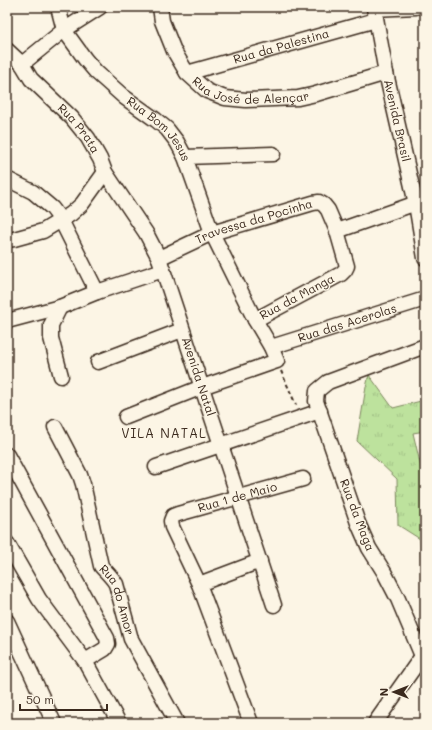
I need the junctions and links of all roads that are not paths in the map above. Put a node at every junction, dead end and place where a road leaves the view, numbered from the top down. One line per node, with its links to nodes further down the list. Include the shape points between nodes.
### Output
1 (58, 7): 6 (street, Rua Bom Jesus)
2 (100, 7): 6 (street)
3 (160, 7): 9 (street, Rua José de Alençar, via 162,21 174,51)
4 (416, 7): 5 (street, Rua da Palestina)
5 (375, 12): 9 (street, Rua da Palestina); 10 (street, Avenida Brasil)
6 (64, 30): 8 (street); 12 (street, Rua Bom Jesus, via 96,72 167,130)
7 (7, 50): 8 (street, Rua Prata)
8 (22, 64): 13 (street, Rua Prata, via 31,79 72,118 88,138)
9 (187, 73): 10 (street, Rua José de Alençar, via 207,91 225,98 246,100 298,98)
10 (386, 73): 15 (street, Avenida Brasil)
11 (273, 154): 12 (street)
12 (185, 157): 19 (street, Rua Bom Jesus)
13 (105, 172): 16 (street, Rua Prata); 17 (street, via 82,204)
14 (7, 179): 17 (street, via 33,192 52,208)
15 (420, 202): 18 (street); 21 (street, Avenida Brasil)
16 (136, 218): 22 (street, Avenida Natal)
17 (61, 220): 20 (street, via 43,232); 23 (street)
18 (337, 231): 19 (street, Travessa da Pocinha, via 328,210 319,202); 27 (street, Rua da Manga, via 347,266 345,270)
19 (212, 233): 22 (street, Travessa da Pocinha); 27 (street, Rua Bom Jesus)
20 (7, 240)
21 (425, 258)
22 (161, 264): 23 (street, Travessa da Pocinha); 28 (street, Avenida Natal)
23 (97, 292): 25 (street, Travessa da Pocinha)
24 (425, 299): 30 (street, Rua das Acerolas)
25 (60, 307): 26 (street, Travessa da Pocinha); 32 (street, via 51,325 51,338)
26 (7, 320)
27 (255, 320): 30 (street)
28 (182, 330): 31 (street); 33 (street, Avenida Natal)
29 (425, 346): 34 (street, Rua da Maga, via 328,382 317,390 316,401)
30 (271, 347): 33 (street, via 277,361)
31 (98, 362)
32 (61, 376)
33 (202, 387): 35 (street); 37 (street, Avenida Natal)
34 (320, 411): 37 (street); 47 (street, Rua da Maga, via 358,523)
35 (126, 417)
36 (54, 427): 51 (street, Rua do Amor, via 80,475 101,566 116,584 132,639)
37 (221, 444): 39 (street); 41 (street, Avenida Natal)
38 (7, 456): 48 (street, via 107,638 108,644 105,649)
39 (156, 467)
40 (303, 479): 41 (street, Rua 1 de Maio)
41 (239, 497): 43 (street, Avenida Natal); 44 (street, Rua 1 de Maio, via 173,516 172,527)
42 (7, 542): 48 (street, via 39,599)
43 (260, 561): 44 (street); 45 (street, Avenida Natal)
44 (199, 584): 52 (street)
45 (274, 605)
46 (7, 621): 49 (street)
47 (424, 654): 53 (street)
48 (85, 661): 50 (street)
49 (54, 723)
50 (119, 723)
51 (178, 723)
52 (251, 723)
53 (375, 723)

